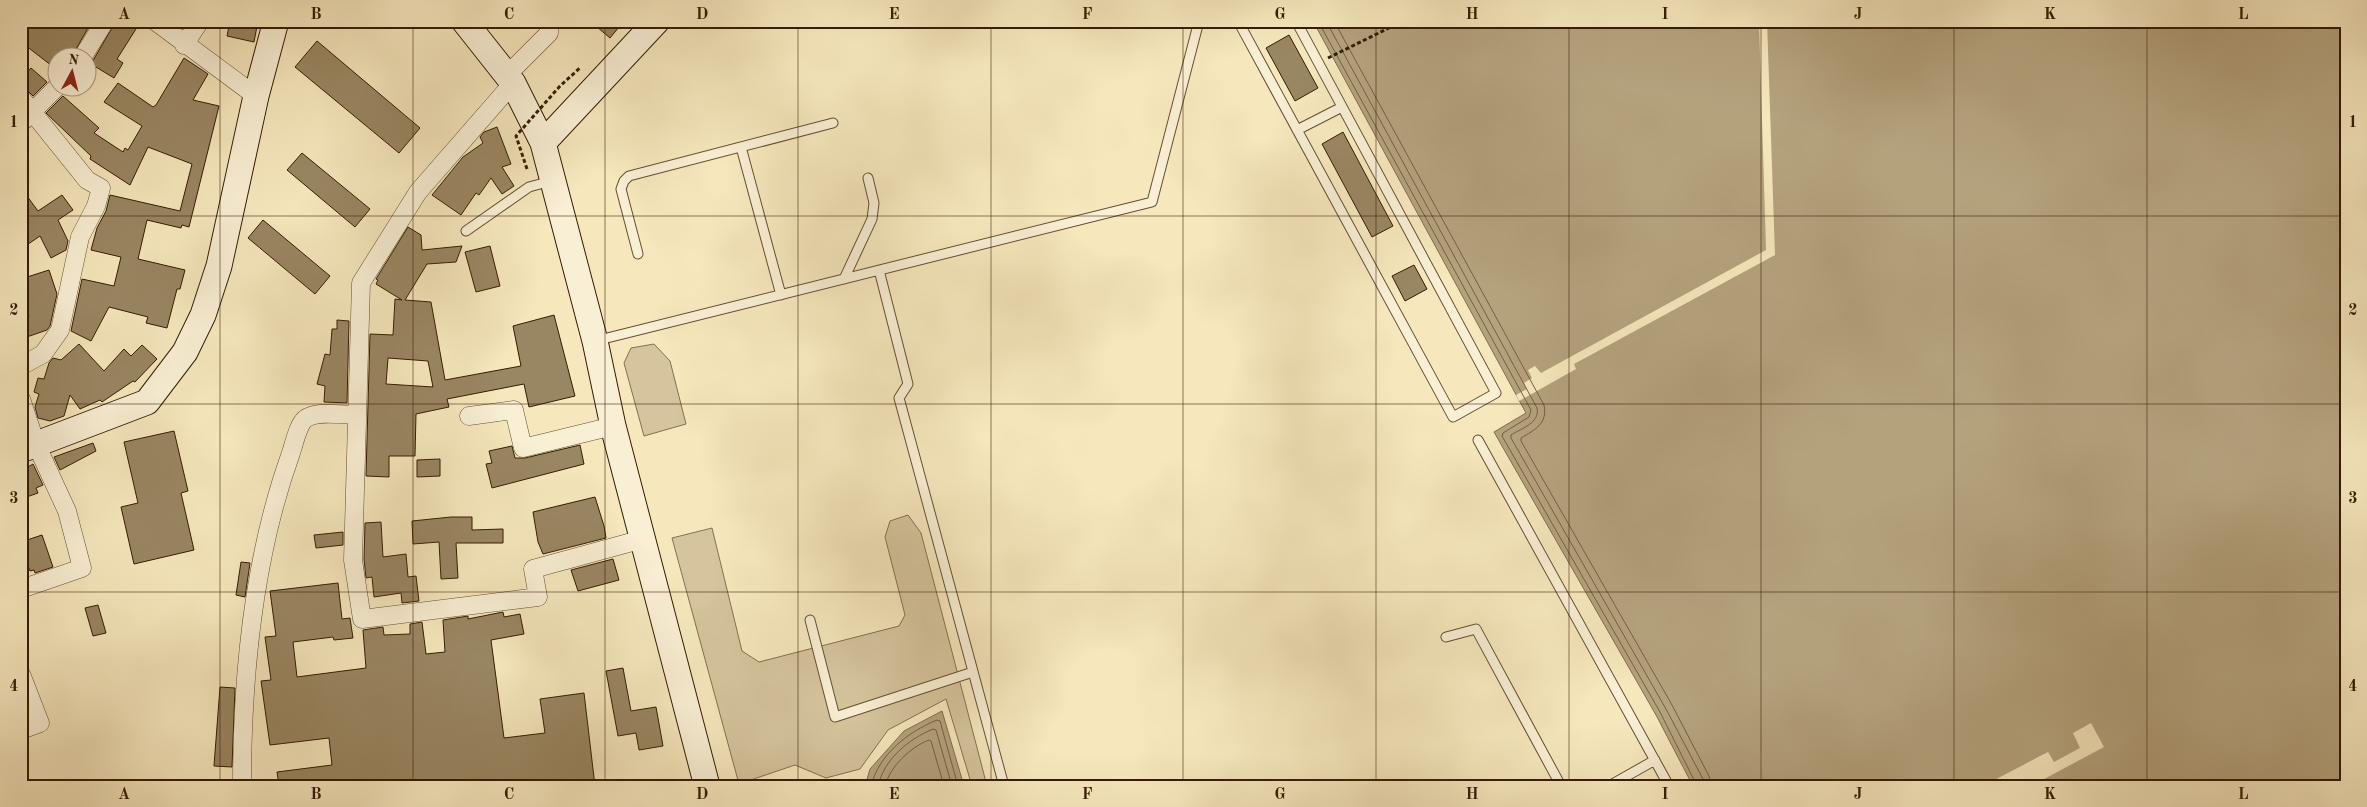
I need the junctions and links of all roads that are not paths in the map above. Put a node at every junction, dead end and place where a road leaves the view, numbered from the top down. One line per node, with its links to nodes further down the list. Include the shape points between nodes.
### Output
1 (105, 21): 12 (street)
2 (155, 21): 11 (street)
3 (200, 21): 11 (street)
4 (276, 21): 15 (street)
5 (464, 21): 13 (street)
6 (549, 21): 13 (street, via 549,34)
7 (657, 21): 21 (street)
8 (1199, 21): 27 (lane, via 1152,202)
9 (1238, 21): 20 (lane)
10 (1296, 21): 17 (lane)
11 (184, 44): 15 (street)
12 (88, 48)
13 (510, 79): 21 (street); 33 (street, via 418,192 361,283)
14 (48, 96): 18 (street)
15 (256, 96): 37 (street, via 219,266 203,315 185,352 147,402)
16 (21, 98): 18 (street)
17 (1342, 108): 20 (lane); 20 (lane, via 1496,393 1453,417)
18 (27, 118): 31 (street, via 87,180 101,188 80,237 60,330 43,354)
19 (833, 123): 22 (lane)
20 (1297, 130)
21 (543, 143): 24 (street)
22 (741, 147): 26 (lane, via 629,176 624,181 621,189); 29 (lane)
23 (868, 178): 28 (lane, via 874,203 872,219)
24 (553, 180): 25 (lane, via 529,187); 30 (street)
25 (466, 232)
26 (638, 254)
27 (879, 270): 28 (lane); 42 (lane, via 908,384 899,398)
28 (844, 279): 29 (lane)
29 (781, 295): 30 (lane)
30 (595, 341): 35 (street)
31 (21, 366)
32 (21, 399): 37 (street)
33 (357, 415): 38 (street, via 352,560 362,619 538,597 533,569); 46 (street, via 312,414 303,420 287,464 266,536 258,589 245,683)
34 (469, 416): 35 (street, via 514,410 522,448)
35 (613, 426): 38 (street)
36 (1478, 440): 45 (lane)
37 (29, 447): 39 (street, via 67,511 82,568)
38 (643, 539): 47 (street)
39 (21, 589)
40 (810, 620): 42 (lane, via 835,717)
41 (1446, 637): 49 (lane, via 1476,629)
42 (973, 672): 48 (lane)
43 (21, 674): 44 (street, via 40,724)
44 (21, 730)
45 (1655, 760): 50 (lane); 51 (lane)
46 (242, 786)
47 (707, 786)
48 (1004, 786)
49 (1560, 786)
50 (1610, 786)
51 (1668, 786)

